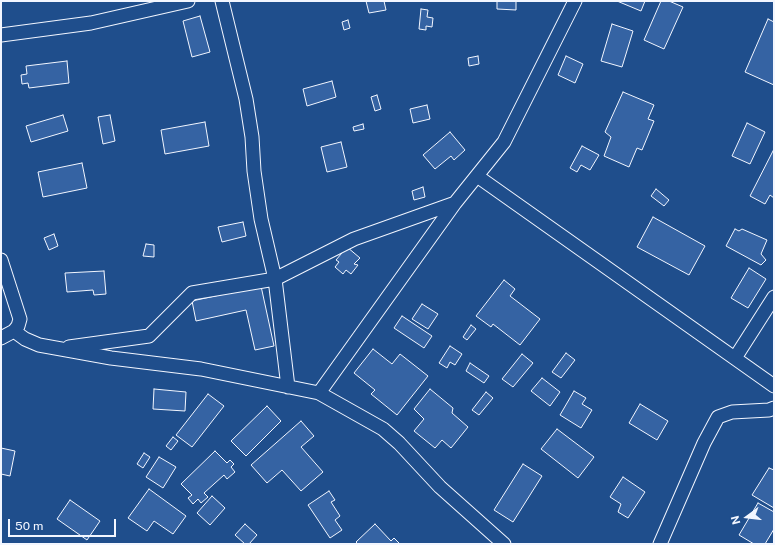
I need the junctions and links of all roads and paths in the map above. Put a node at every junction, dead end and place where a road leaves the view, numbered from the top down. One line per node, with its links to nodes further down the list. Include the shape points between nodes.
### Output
1 (188, 1): 4 (street, via 91,23)
2 (222, 1): 8 (street, via 246,99 261,219)
3 (575, 1): 5 (street, via 504,142)
4 (1, 35)
5 (477, 176): 6 (street); 13 (street)
6 (455, 203): 8 (street, via 354,238); 16 (street)
7 (1, 260): 10 (street, via 20,319)
8 (275, 279): 12 (street, via 192,293 149,336); 15 (street)
9 (774, 297): 13 (street)
10 (14, 331): 11 (street); 12 (street, via 39,345)
11 (1, 338)
12 (57, 349): 15 (street, via 201,369)
13 (735, 358): 14 (street)
14 (774, 386)
15 (288, 387): 16 (street)
16 (320, 393): 18 (street, via 383,429 440,487)
17 (774, 408): 19 (street, via 732,412 718,417)
18 (504, 544)
19 (660, 544)

